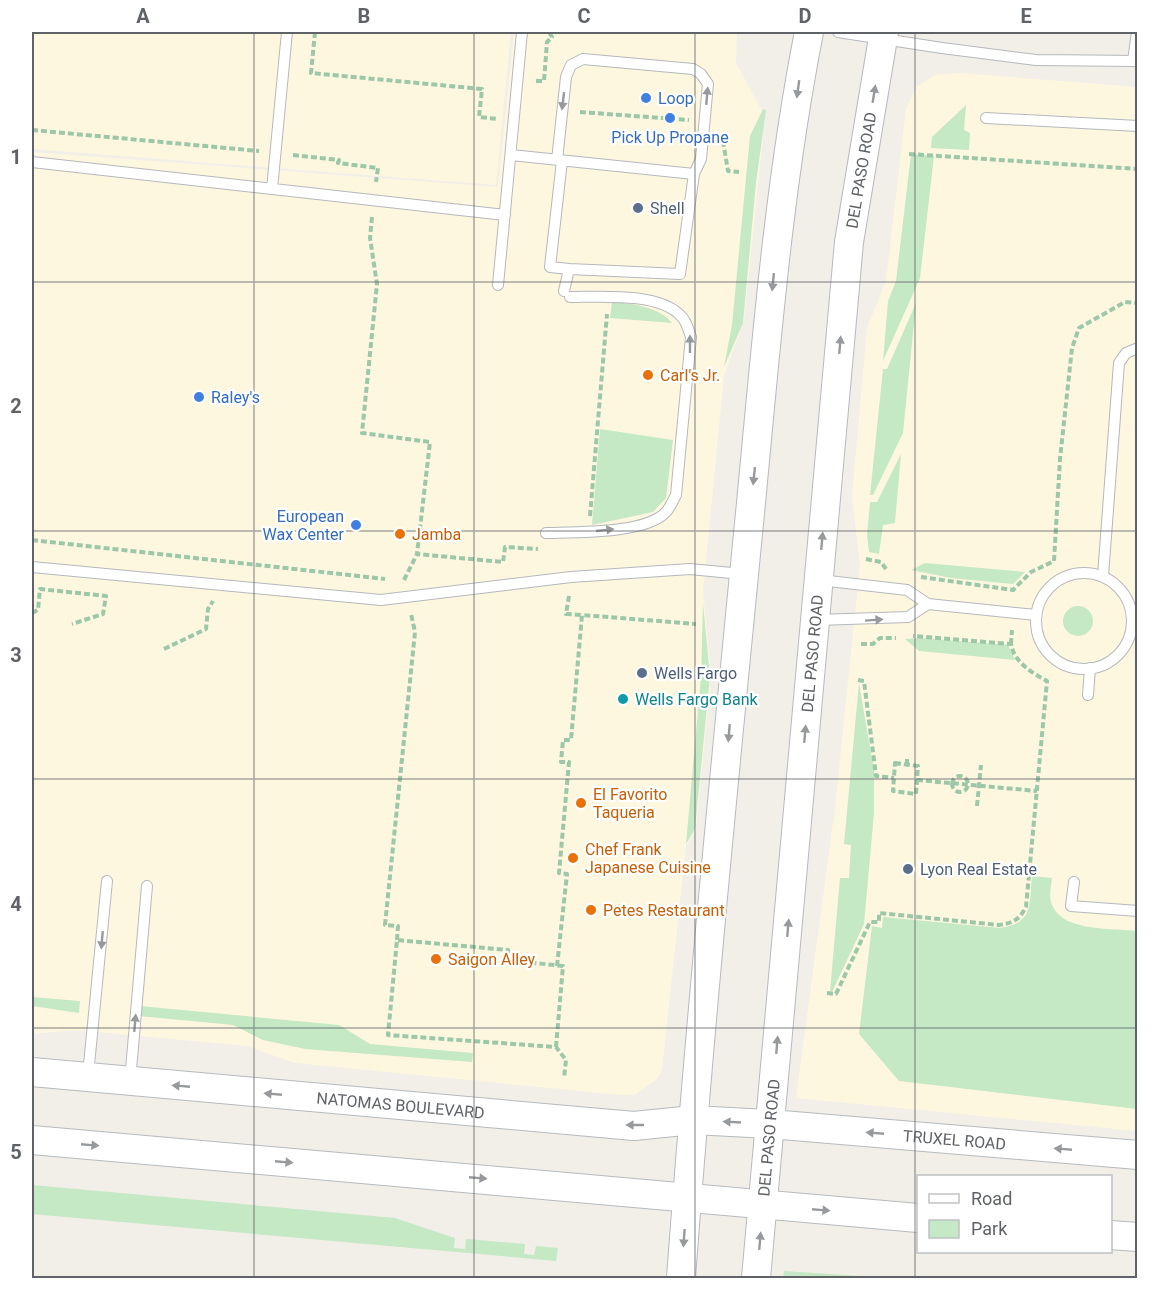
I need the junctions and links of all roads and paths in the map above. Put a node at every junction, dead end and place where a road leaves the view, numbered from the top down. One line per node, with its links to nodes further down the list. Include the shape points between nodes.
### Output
1 (287, 32): 17 (lane)
2 (315, 32): 13 (path, via 311,73 482,89 479,117)
3 (522, 32): 13 (lane)
4 (549, 32): 10 (path, via 552,37 547,42 544,81 536,80)
5 (808, 32): 41 (main road, one-way to 41, via 775,257)
6 (838, 32): 8 (lane)
7 (1137, 32): 9 (lane)
8 (884, 35): 9 (lane, via 1036,60); 44 (main road, DEL PASO ROAD, one-way to 8, via 849,242)
9 (1135, 61)
10 (535, 90)
11 (562, 111): 14 (path); 14 (lane, one-way to 11, via 708,84 693,69 583,59 571,65 566,76); 20 (lane)
12 (986, 118): 15 (lane)
13 (514, 120): 19 (lane)
14 (705, 121): 23 (path, via 719,123 728,171); 24 (lane, via 701,159)
15 (1137, 126)
16 (32, 130): 17 (path)
17 (276, 153): 25 (lane); 26 (path, via 378,168)
18 (909, 154): 22 (path)
19 (511, 156): 20 (lane); 27 (lane)
20 (559, 160): 24 (lane); 28 (lane, via 549,267)
21 (32, 162): 25 (lane)
22 (1137, 169)
23 (739, 172)
24 (694, 174): 28 (lane, via 680,274)
25 (272, 189): 26 (lane)
26 (374, 200): 27 (lane); 37 (path, via 370,238 377,284 362,433 430,442)
27 (505, 215): 29 (lane)
28 (569, 269): 30 (lane, via 567,294)
29 (498, 285)
30 (609, 297): 33 (path); 33 (lane, one-way to 30, via 648,524 666,512 676,495 692,337 682,316 665,307 636,297)
31 (1137, 303): 42 (path, via 1125,302 1079,328 1072,348 1054,561 1032,572 1013,590)
32 (1137, 348): 43 (lane, via 1126,353 1119,363)
33 (589, 531): 34 (lane)
34 (546, 533)
35 (32, 540): 45 (path)
36 (550, 550): 37 (path, via 506,547 503,562)
37 (417, 554): 45 (path)
38 (866, 559): 40 (path, via 881,562)
39 (32, 567): 46 (lane, via 381,600)
40 (888, 572)
41 (744, 575): 46 (lane, via 690,569); 84 (main road, one-way to 84)
42 (911, 575)
43 (1103, 576): 50 (lane, via 1086,572 1055,582 1041,599); 54 (lane, via 1125,594)
44 (819, 580): 47 (lane, via 907,590); 51 (main road, DEL PASO ROAD)
45 (404, 582): 46 (path)
46 (407, 597): 76 (path, via 415,632 385,924 398,926)
47 (928, 604): 50 (lane); 51 (lane, one-way to 47, via 908,617)
48 (208, 609): 56 (path, via 206,629)
49 (32, 613): 52 (path, via 38,610 40,589 106,596 103,614)
50 (1036, 615): 57 (lane, via 1037,632 1044,647 1058,661)
51 (815, 620): 85 (main road, DEL PASO ROAD, one-way to 51)
52 (72, 624)
53 (696, 624): 77 (path, via 582,615 571,740 563,740 561,762 569,762 559,873 567,874)
54 (1134, 627): 57 (lane, via 1122,651 1106,664)
55 (861, 644): 68 (path, via 873,644 879,638 912,636 1011,644 1025,666 1047,681)
56 (164, 649)
57 (1090, 669): 59 (lane)
58 (858, 681): 63 (path, via 864,681 876,776)
59 (1088, 694)
60 (907, 757): 61 (path)
61 (907, 765): 63 (path, via 895,764); 64 (path, via 918,766)
62 (981, 765): 67 (path)
63 (894, 778): 69 (path, via 892,791)
64 (917, 780): 65 (path); 69 (path, via 916,794)
65 (952, 784): 66 (path); 66 (path, via 958,792); 66 (path, via 954,778 962,777)
66 (967, 786): 67 (path)
67 (979, 786): 68 (path); 71 (path)
68 (1037, 791): 78 (path, via 1026,907 1020,918 999,925 879,913 879,922 870,922 836,994)
69 (904, 793): 70 (path)
70 (903, 801)
71 (977, 806)
72 (107, 881): 81 (lane, one-way to 81)
73 (1074, 882): 75 (lane, via 1071,906)
74 (147, 886): 83 (lane, one-way to 74)
75 (1137, 910)
76 (397, 940): 77 (path, via 508,950 507,960); 79 (path, via 388,1035)
77 (557, 966): 79 (path, via 563,966)
78 (827, 993)
79 (556, 1047): 82 (path, via 566,1060)
80 (32, 1072): 81 (main road, NATOMAS BOULEVARD)
81 (88, 1077): 83 (main road, NATOMAS BOULEVARD)
82 (564, 1078)
83 (130, 1081): 84 (main road, NATOMAS BOULEVARD, one-way to 83, via 634,1126)
84 (693, 1120): 85 (main road, NATOMAS BOULEVARD, one-way to 84); 88 (main road)
85 (770, 1124): 87 (main road, TRUXEL ROAD, one-way to 85); 89 (main road, DEL PASO ROAD)
86 (32, 1140): 88 (main road, one-way to 88)
87 (1137, 1155)
88 (687, 1197): 89 (main road); 93 (main road, one-way to 93)
89 (763, 1204): 90 (main road, one-way to 90); 94 (main road, DEL PASO ROAD, one-way to 89)
90 (917, 1218)
91 (1112, 1235): 92 (main road)
92 (1137, 1237)
93 (681, 1278)
94 (756, 1278)

